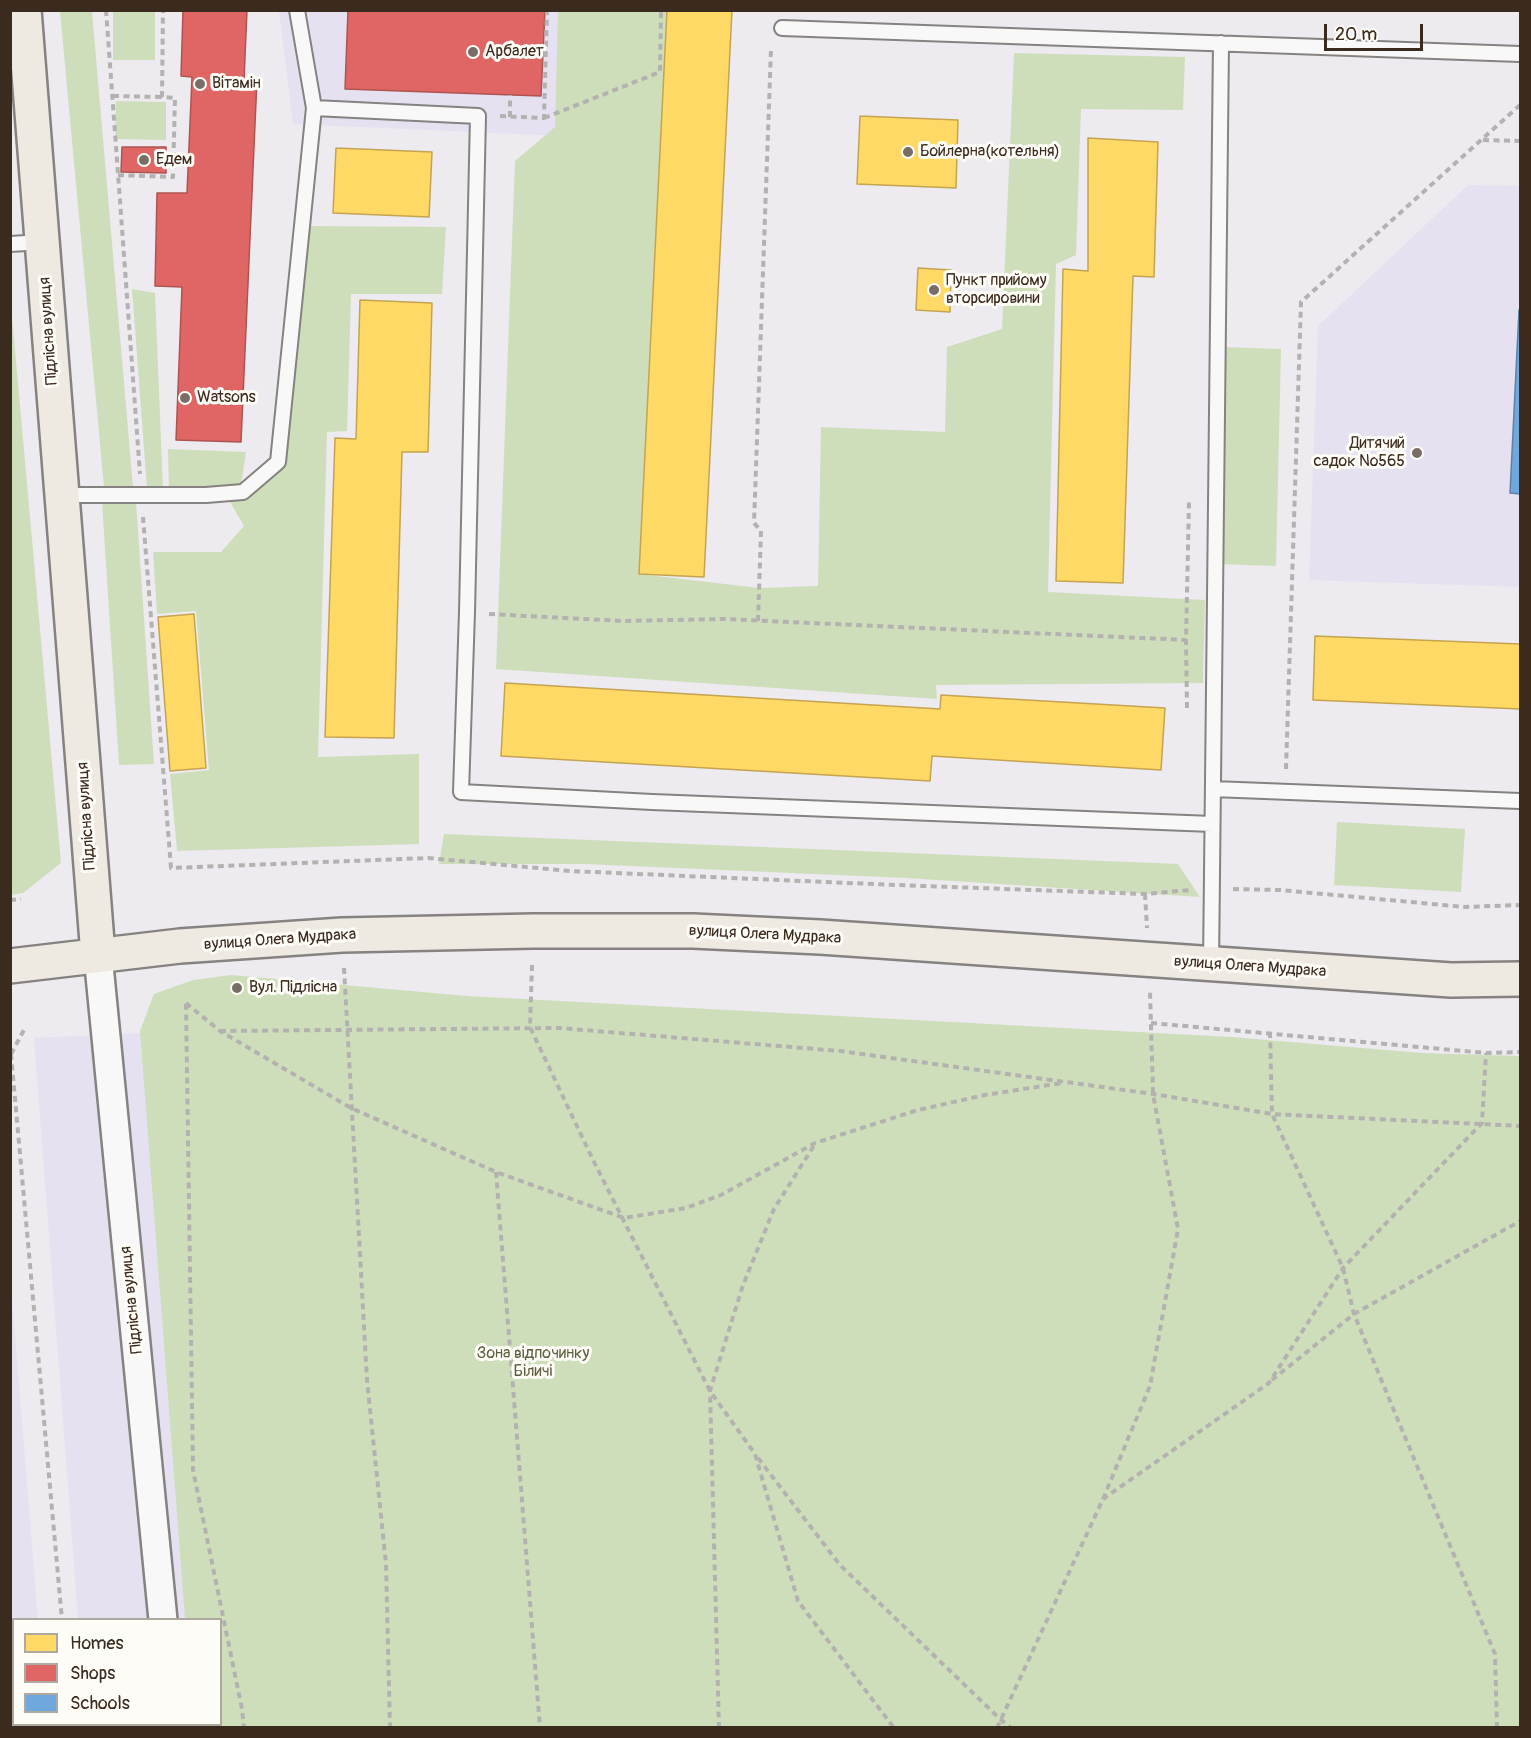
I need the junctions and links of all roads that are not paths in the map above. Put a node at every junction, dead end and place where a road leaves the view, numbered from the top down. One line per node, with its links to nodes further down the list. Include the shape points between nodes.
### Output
1 (24, 10): 7 (main road, Підлісна вулиця)
2 (297, 10): 6 (lane)
3 (782, 28): 4 (lane)
4 (1221, 43): 5 (lane); 10 (lane)
5 (1521, 54)
6 (314, 108): 9 (lane, via 278,462 243,492); 12 (lane, via 478,116 461,792)
7 (42, 242): 8 (lane); 9 (main road, Підлісна вулиця)
8 (10, 244)
9 (62, 495): 13 (main road, Підлісна вулиця)
10 (1213, 789): 11 (lane); 12 (lane)
11 (1521, 801)
12 (1212, 824): 14 (lane)
13 (98, 955): 14 (main road, вулиця Олега Мудрака, via 342,935 693,931); 15 (main road, вулиця Олега Мудрака); 17 (street, Підлісна вулиця)
14 (1211, 965): 16 (main road, вулиця Олега Мудрака, via 1451,980)
15 (10, 966)
16 (1521, 979)
17 (163, 1618)

